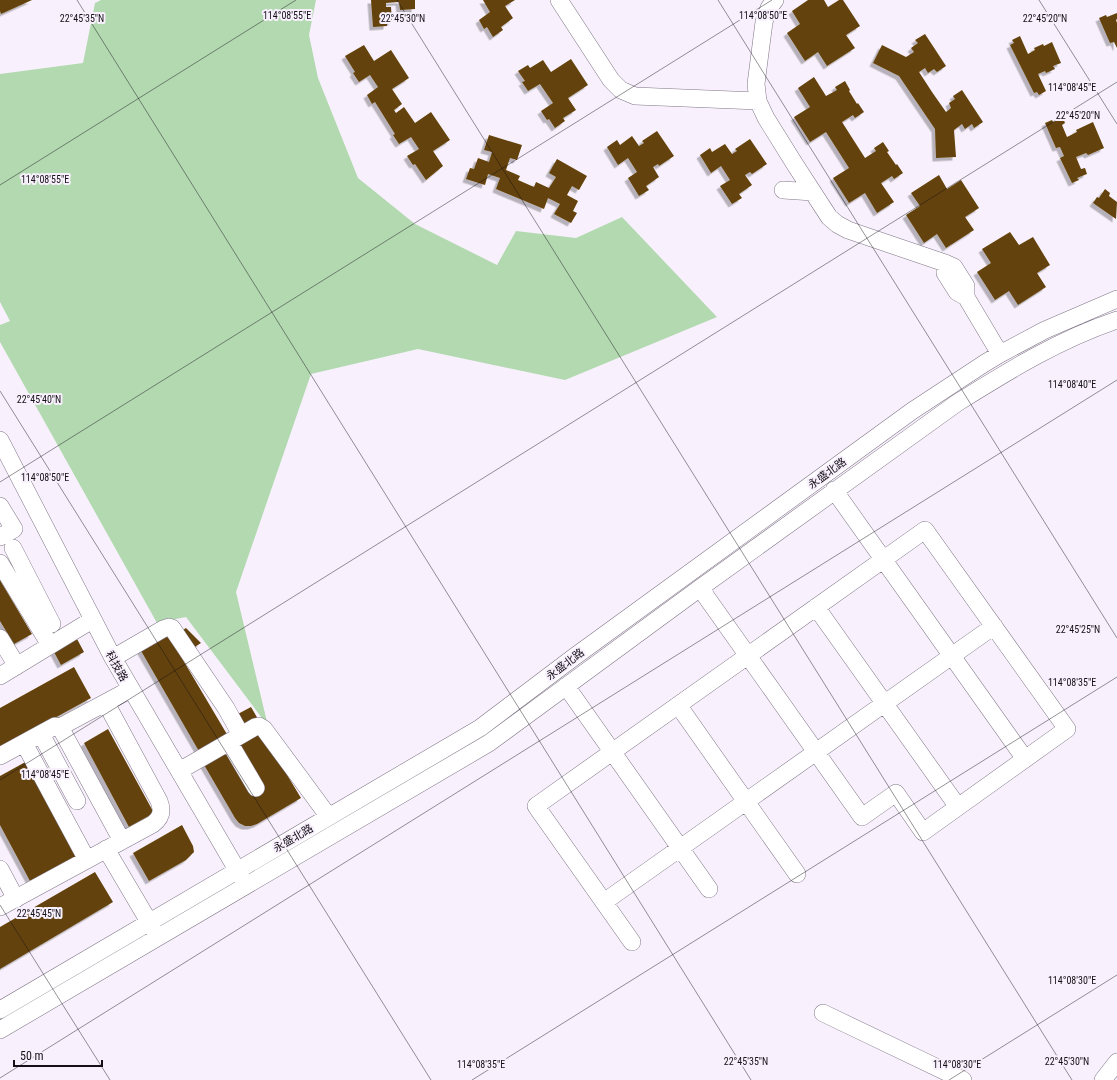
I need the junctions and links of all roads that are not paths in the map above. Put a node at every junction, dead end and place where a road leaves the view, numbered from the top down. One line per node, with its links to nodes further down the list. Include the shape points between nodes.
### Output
1 (559, 0): 3 (street, via 611,80 622,90 642,97)
2 (775, 0): 3 (street, via 769,8 763,29 756,84)
3 (758, 101): 5 (street)
4 (783, 190): 5 (street)
5 (813, 192): 8 (street, via 829,217 848,230 945,263 945,272 957,292 966,297)
6 (1117, 299): 8 (street, 永盛北路, via 1045,330)
7 (1117, 320): 10 (street, 永盛北路, via 1053,347 999,376)
8 (1000, 354): 46 (street, 永盛北路, via 912,411 480,728)
9 (0, 440): 18 (street, 科技路)
10 (834, 490): 13 (street); 15 (street, 永盛北路)
11 (0, 506): 12 (street, via 14,528)
12 (6, 542): 16 (street)
13 (884, 560): 17 (street); 20 (street, via 925,530); 24 (street)
14 (0, 563): 16 (street)
15 (700, 588): 23 (street); 28 (street, 永盛北路)
16 (29, 596): 19 (street); 22 (street)
17 (816, 607): 23 (street); 31 (street)
18 (92, 620): 22 (street); 25 (street, 科技路)
19 (52, 624)
20 (994, 626): 24 (street); 40 (street, via 1067,729)
21 (0, 638): 26 (street)
22 (50, 646): 26 (street)
23 (748, 656): 32 (street); 38 (street)
24 (952, 656): 31 (street); 40 (street)
25 (113, 658): 29 (street, 科技路); 35 (street, via 163,628 172,628 226,708)
26 (17, 666): 27 (street)
27 (0, 676)
28 (566, 686): 37 (street); 54 (street, 永盛北路, via 489,744)
29 (131, 689): 30 (street); 41 (street, 科技路)
30 (106, 703): 33 (street); 47 (street, via 161,806 157,821)
31 (885, 704): 38 (street); 45 (street)
32 (678, 705): 37 (street); 44 (street)
33 (60, 728): 34 (street, via 55,726); 47 (street)
34 (41, 734): 36 (street); 43 (street)
35 (235, 738): 41 (street); 42 (street); 46 (street, via 257,726 262,727)
36 (24, 743): 39 (street); 50 (street)
37 (612, 752): 49 (street); 57 (street, via 536,806)
38 (816, 752): 44 (street); 45 (street, via 862,817 896,793 923,832)
39 (0, 756)
40 (1025, 759): 45 (street)
41 (179, 771): 52 (street, 科技路)
42 (256, 788)
43 (77, 800)
44 (746, 802): 49 (street); 53 (street)
45 (958, 807)
46 (329, 817): 52 (street, 永盛北路)
47 (122, 841): 48 (street)
48 (106, 849): 50 (street); 59 (street)
49 (680, 849): 55 (street); 57 (street)
50 (87, 860): 56 (street)
51 (0, 869): 56 (street)
52 (237, 871): 54 (street, 科技路); 59 (street, 永盛北路)
53 (797, 874)
54 (246, 886): 60 (street, 永盛北路)
55 (709, 889)
56 (16, 899): 58 (street)
57 (604, 902): 61 (street)
58 (0, 907)
59 (149, 922): 60 (street); 62 (street, 永盛北路)
60 (158, 938): 64 (street, 永盛北路)
61 (632, 942)
62 (0, 1010)
63 (823, 1013): 66 (street)
64 (5, 1028)
65 (1117, 1062): 67 (street)
66 (963, 1080)
67 (1103, 1080)

